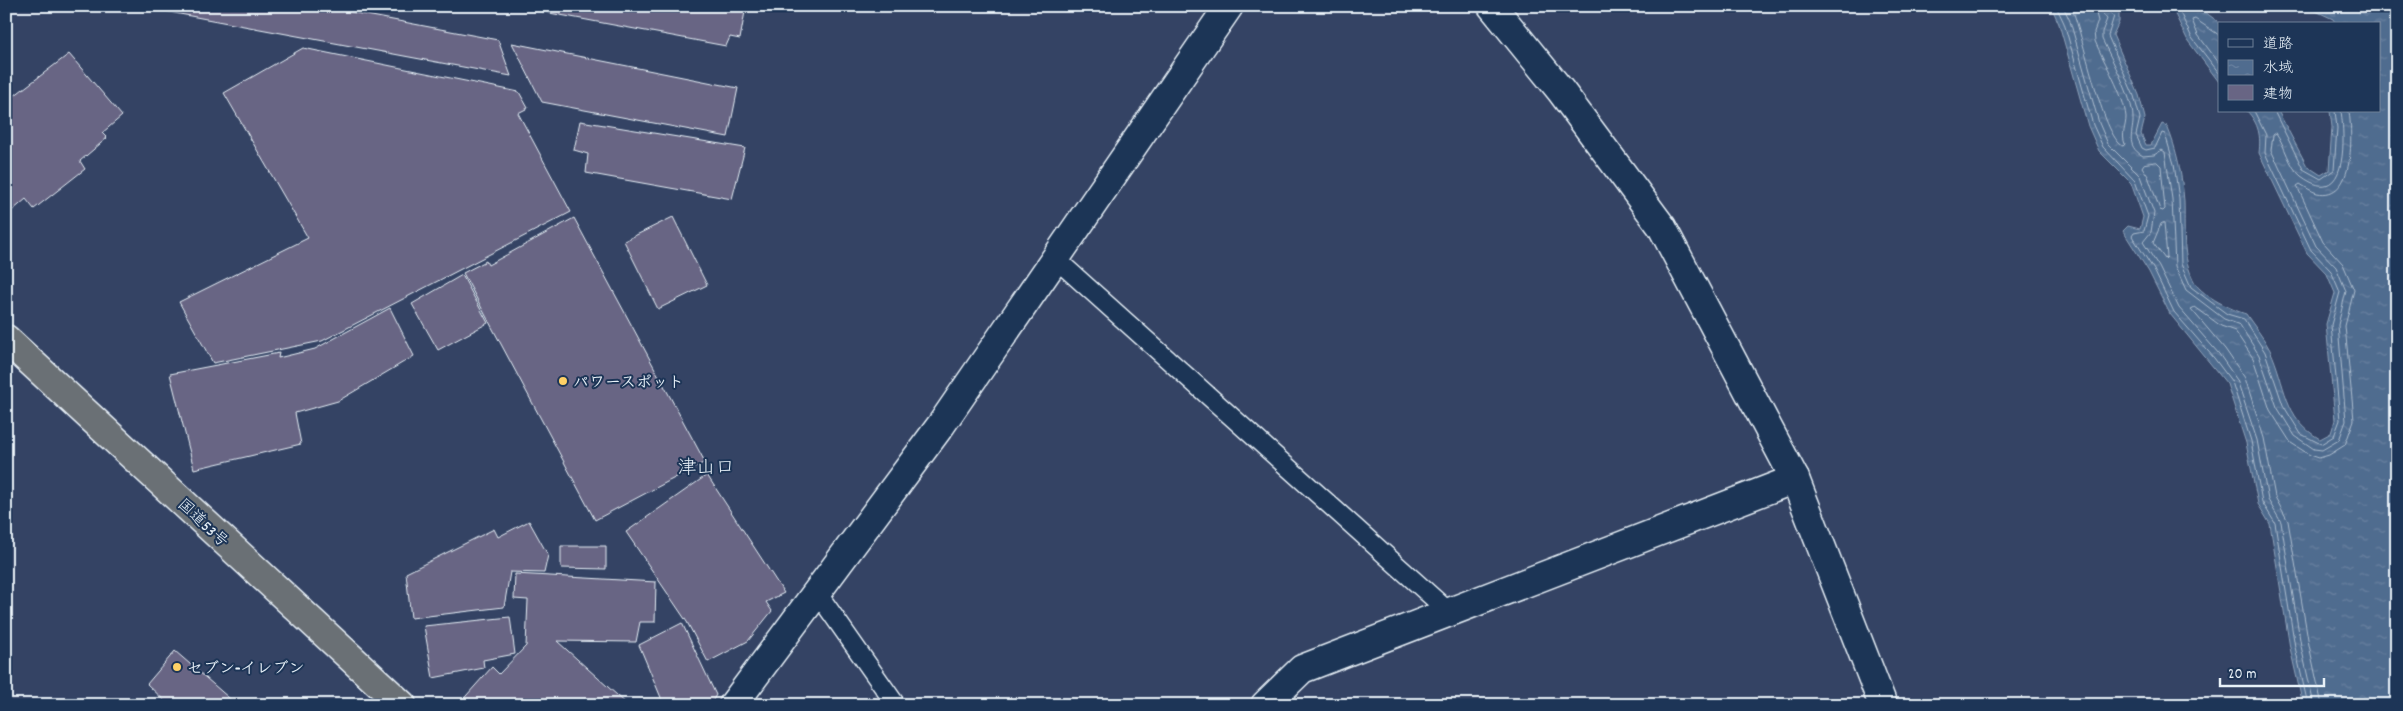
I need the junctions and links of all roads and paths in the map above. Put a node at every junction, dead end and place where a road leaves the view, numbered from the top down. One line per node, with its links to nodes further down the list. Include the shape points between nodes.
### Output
1 (1229, 6): 3 (street)
2 (1492, 6): 5 (street, via 1561,91 1662,227)
3 (1056, 259): 6 (street, via 941,425); 7 (lane)
4 (6, 339): 8 (highway, 国道53号)
5 (1795, 479): 7 (street); 12 (street)
6 (816, 591): 9 (street); 10 (lane)
7 (1449, 612): 11 (street, via 1302,669)
8 (402, 705)
9 (733, 705)
10 (896, 705)
11 (1265, 705)
12 (1883, 705)

